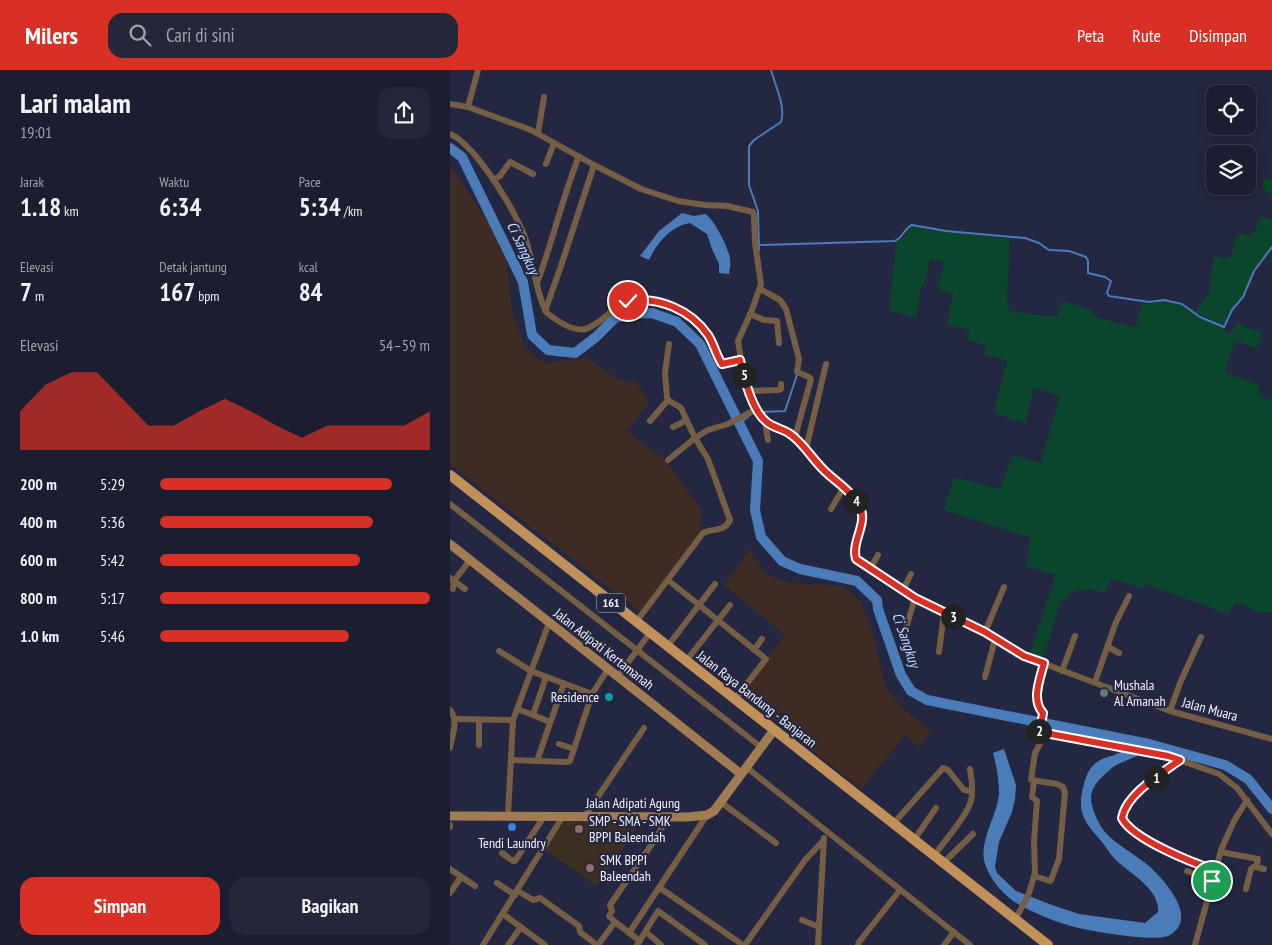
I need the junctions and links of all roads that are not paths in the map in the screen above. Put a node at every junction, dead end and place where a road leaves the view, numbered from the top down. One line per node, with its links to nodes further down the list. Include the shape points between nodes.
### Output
1 (478, 70): 4 (street)
2 (544, 97): 5 (street)
3 (450, 104): 4 (street)
4 (468, 106): 5 (street)
5 (538, 133): 7 (street)
6 (450, 134): 12 (street, via 479,159)
7 (554, 143): 8 (street); 9 (street)
8 (579, 156): 10 (street); 13 (street)
9 (546, 164)
10 (594, 166): 14 (street, via 630,185 681,202 728,206 753,212); 15 (street)
11 (532, 174): 12 (street, via 510,162)
12 (493, 180): 13 (street, via 520,226)
13 (537, 283): 15 (street)
14 (760, 289): 16 (street); 29 (street, via 780,300 786,309 799,359 797,372 811,379)
15 (545, 311): 19 (street, via 563,324 583,329 628,301 662,303 681,311 703,329 722,364)
16 (750, 314): 17 (street, via 777,321); 19 (street, via 738,341)
17 (779, 343)
18 (670, 344): 23 (street, via 664,372)
19 (740, 360): 22 (street)
20 (826, 364): 32 (street)
21 (781, 384): 22 (street, via 780,390)
22 (749, 391): 24 (street)
23 (668, 400): 25 (street, via 681,408); 26 (street)
24 (755, 410): 27 (street); 30 (street)
25 (687, 420): 28 (street); 30 (street)
26 (650, 421)
27 (765, 421): 29 (street); 31 (street)
28 (673, 427)
29 (795, 437): 32 (street)
30 (695, 438): 33 (street); 44 (street, via 708,459 730,521 722,529 703,532)
31 (768, 440)
32 (806, 449): 35 (street)
33 (668, 460)
34 (450, 475): 55 (main road, Jalan Raya Bandung - Banjaran / 161)
35 (844, 487): 37 (street); 41 (street, Jalan Muara, via 862,512 854,553 856,559)
36 (450, 504): 69 (street)
37 (830, 509)
38 (450, 544): 40 (main road, Jalan Adipati Kertamanah)
39 (878, 555): 41 (street)
40 (470, 560): 43 (street); 57 (main road, Jalan Adipati Kertamanah)
41 (870, 569): 49 (street, Jalan Muara)
42 (912, 574): 49 (street)
43 (452, 580): 47 (street); 48 (street)
44 (668, 580): 53 (street); 55 (street)
45 (715, 584): 53 (street)
46 (1004, 587): 58 (street)
47 (453, 589)
48 (465, 589)
49 (903, 590): 51 (street, Jalan Muara)
50 (1129, 596): 66 (street)
51 (915, 598): 54 (street, Jalan Muara); 62 (street)
52 (730, 605): 56 (street)
53 (699, 606): 56 (street); 65 (street)
54 (944, 613): 58 (street, Jalan Muara); 70 (street)
55 (636, 622): 59 (main road, Jalan Raya Bandung - Banjaran / 161)
56 (717, 622): 67 (street); 72 (street)
57 (549, 623): 74 (main road, Jalan Adipati Kertamanah); 75 (street)
58 (985, 632): 63 (street, Jalan Muara)
59 (650, 633): 65 (main road, Jalan Raya Bandung - Banjaran / 161); 69 (street)
60 (1075, 636): 76 (street)
61 (1201, 637): 86 (street)
62 (904, 638)
63 (996, 638): 73 (street, Jalan Muara, via 1024,656); 79 (street)
64 (762, 639): 67 (street)
65 (667, 647): 72 (main road, Jalan Raya Bandung - Banjaran / 161)
66 (1108, 647): 71 (street); 80 (street)
67 (754, 650): 83 (street, via 766,659)
68 (499, 651): 75 (street)
69 (636, 651): 77 (street); 98 (street)
70 (939, 652)
71 (1119, 653)
72 (686, 661): 83 (main road, Jalan Raya Bandung - Banjaran / 161)
73 (1044, 663): 76 (street, Jalan Muara); 94 (street, via 1037,698 1037,705 1043,713)
74 (608, 669): 77 (main road, Jalan Adipati Kertamanah); 82 (street)
75 (531, 671): 78 (street); 84 (street)
76 (1062, 671): 80 (street, Jalan Muara)
77 (617, 676): 105 (main road, Jalan Adipati Kertamanah)
78 (546, 677): 81 (street); 87 (street)
79 (985, 677)
80 (1095, 682): 86 (street, Jalan Muara)
81 (564, 683): 82 (street); 91 (street)
82 (592, 694): 100 (street)
83 (734, 699): 93 (main road, Jalan Raya Bandung - Banjaran / 161)
84 (517, 709): 87 (street); 90 (street)
85 (450, 710): 88 (street)
86 (1170, 711): 95 (street, Jalan Muara)
87 (533, 715): 91 (street)
88 (455, 719): 89 (street); 99 (street)
89 (479, 720): 90 (street); 97 (street)
90 (513, 720): 101 (street)
91 (550, 722): 102 (street)
92 (644, 728): 114 (street)
93 (774, 730): 98 (main road); 118 (main road, Jalan Raya Bandung - Banjaran / 161)
94 (1041, 732): 103 (street); 106 (street, via 1031,779)
95 (1272, 739)
96 (559, 744): 100 (street)
97 (479, 745)
98 (761, 747): 105 (main road)
99 (450, 748)
100 (574, 749): 102 (street, via 568,762)
101 (511, 760): 102 (street); 111 (street)
102 (537, 760)
103 (1180, 760): 108 (street, via 1219,774); 132 (street, via 1142,788 1126,807 1122,818 1138,834 1192,863)
104 (970, 769): 107 (street)
105 (744, 771): 109 (main road); 119 (street)
106 (1034, 781): 134 (street, via 1032,797 1037,801); 134 (street, via 1057,784 1064,788 1065,793 1059,859 1052,880)
107 (972, 791): 118 (street, via 964,790 943,768); 127 (street, via 970,805)
108 (1247, 800): 121 (street); 125 (street)
109 (722, 803): 115 (main road); 124 (street)
110 (936, 808): 123 (street)
111 (508, 815): 112 (main road, Jalan Adipati Agung); 117 (main road, Jalan Adipati Agung)
112 (545, 815): 113 (main road, Jalan Adipati Agung); 126 (street, via 515,861)
113 (563, 816): 114 (main road, Jalan Adipati Agung); 143 (street)
114 (585, 816): 116 (main road, Jalan Adipati Agung)
115 (708, 816): 116 (main road, Jalan Adipati Agung); 139 (street)
116 (668, 817): 147 (street, via 610,905 612,911 608,916)
117 (450, 820)
118 (894, 824): 123 (main road, Jalan Raya Bandung - Banjaran / 161)
119 (824, 830): 122 (street); 141 (street)
120 (973, 834): 128 (street)
121 (1272, 834)
122 (824, 840): 148 (street); 155 (street, via 805,860)
123 (914, 840): 127 (main road, Jalan Raya Bandung - Banjaran / 161)
124 (776, 843)
125 (1220, 852): 129 (street, via 1257,858); 132 (street)
126 (502, 853)
127 (934, 856): 128 (main road, Jalan Raya Bandung - Banjaran / 161)
128 (943, 863): 146 (main road, Jalan Raya Bandung - Banjaran / 161)
129 (1256, 868): 131 (street); 140 (street, via 1251,868)
130 (450, 869): 135 (street)
131 (1264, 869)
132 (1215, 870): 136 (street)
133 (1187, 871): 136 (street)
134 (1034, 876): 146 (street, via 1024,906)
135 (461, 877): 138 (street); 142 (street)
136 (1212, 881): 166 (street)
137 (497, 883): 143 (street)
138 (475, 886)
139 (660, 888): 152 (street); 155 (street)
140 (1246, 889)
141 (900, 890): 151 (street); 162 (street)
142 (451, 891)
143 (516, 893): 144 (street); 158 (street, via 548,904 579,926 580,932)
144 (503, 914): 149 (street); 156 (street)
145 (802, 920): 148 (street)
146 (1015, 920): 165 (main road, Jalan Raya Bandung - Banjaran / 161)
147 (615, 922): 152 (street); 158 (street)
148 (819, 927): 161 (street)
149 (521, 928): 154 (street); 157 (street)
150 (646, 932): 153 (street); 159 (street); 160 (street, via 658,911)
151 (954, 932): 163 (street); 164 (street)
152 (629, 933): 153 (street)
153 (638, 943)
154 (540, 944)
155 (747, 944)
156 (482, 945)
157 (508, 945)
158 (597, 945)
159 (661, 945)
160 (705, 945)
161 (818, 945)
162 (858, 945)
163 (944, 945)
164 (970, 945)
165 (1048, 945)
166 (1195, 945)

